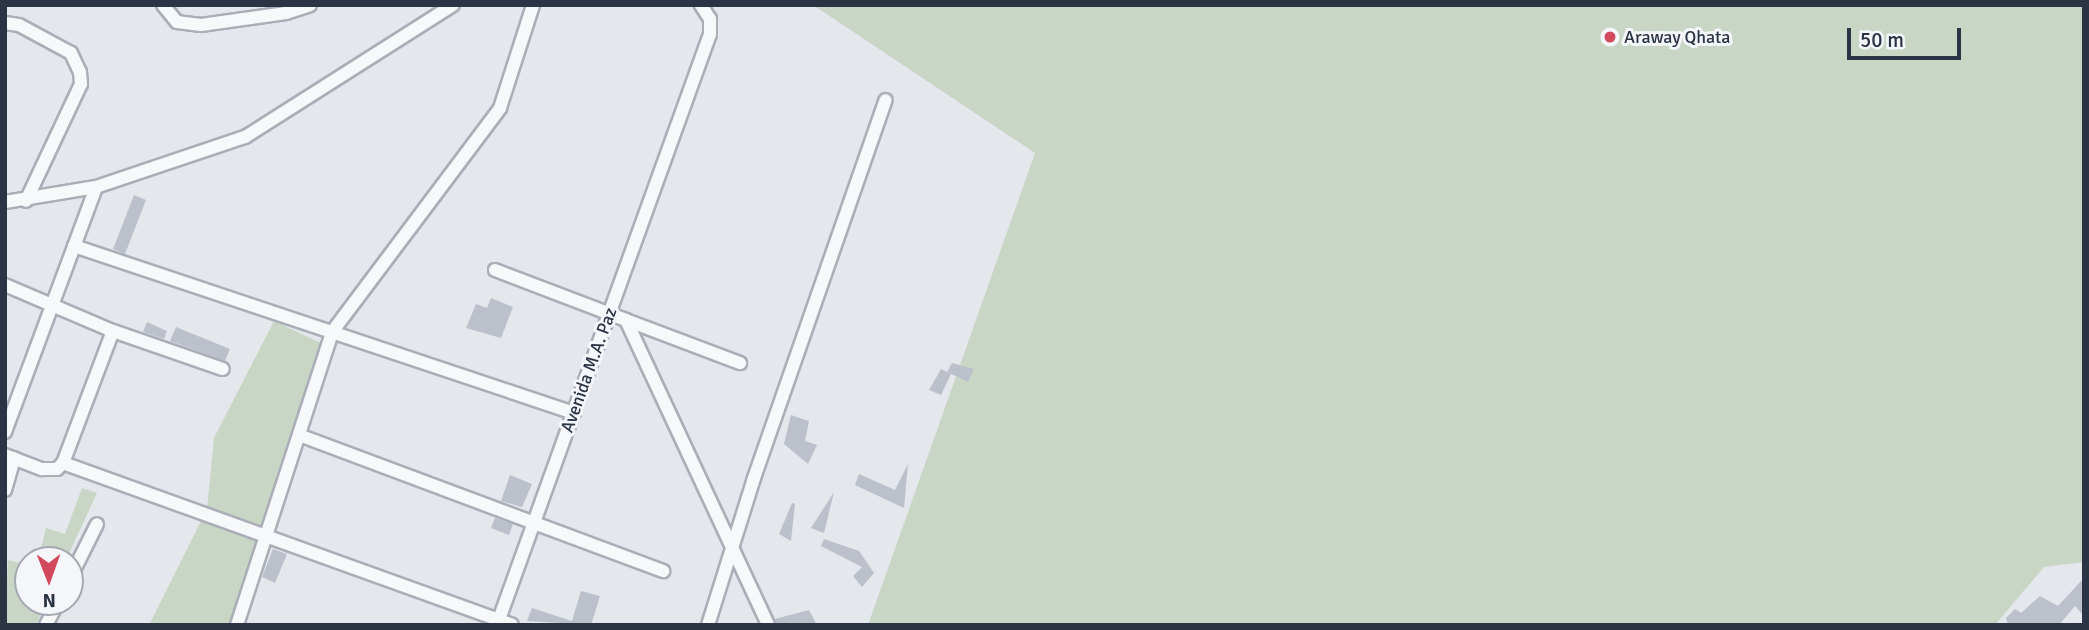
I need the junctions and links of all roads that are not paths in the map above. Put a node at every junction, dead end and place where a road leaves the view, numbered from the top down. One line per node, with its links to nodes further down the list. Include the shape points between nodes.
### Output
1 (163, 5): 2 (street, via 177,22 188,25 286,13)
2 (310, 5)
3 (453, 5): 8 (street, via 245,137)
4 (533, 5): 18 (street, via 500,108)
5 (701, 5): 15 (street, Avenida M.A. Paz, via 710,19 710,34)
6 (5, 23): 9 (street, via 19,25 71,53 80,72 80,85)
7 (886, 100): 31 (street)
8 (96, 187): 9 (street); 11 (street)
9 (26, 201): 10 (street)
10 (5, 202)
11 (74, 246): 14 (street); 18 (street)
12 (495, 270): 15 (street)
13 (5, 285): 14 (street)
14 (52, 304): 17 (street); 22 (street)
15 (611, 311): 16 (street); 21 (street, Avenida M.A. Paz)
16 (626, 320): 19 (street); 31 (street)
17 (113, 331): 20 (street); 25 (street)
18 (332, 332): 21 (street); 23 (street)
19 (740, 363)
20 (223, 369)
21 (574, 413): 28 (street, Avenida M.A. Paz)
22 (5, 432)
23 (299, 435): 28 (street); 29 (street)
24 (10, 457): 25 (street, via 42,469 57,469); 26 (street)
25 (63, 463): 29 (street)
26 (5, 490)
27 (97, 524): 30 (street)
28 (535, 524): 32 (street); 33 (street, Avenida M.A. Paz)
29 (268, 538): 33 (street); 34 (street)
30 (84, 550)
31 (732, 551): 36 (street); 37 (street)
32 (663, 571)
33 (498, 623): 35 (street)
34 (237, 625)
35 (512, 625)
36 (708, 625)
37 (768, 625)

